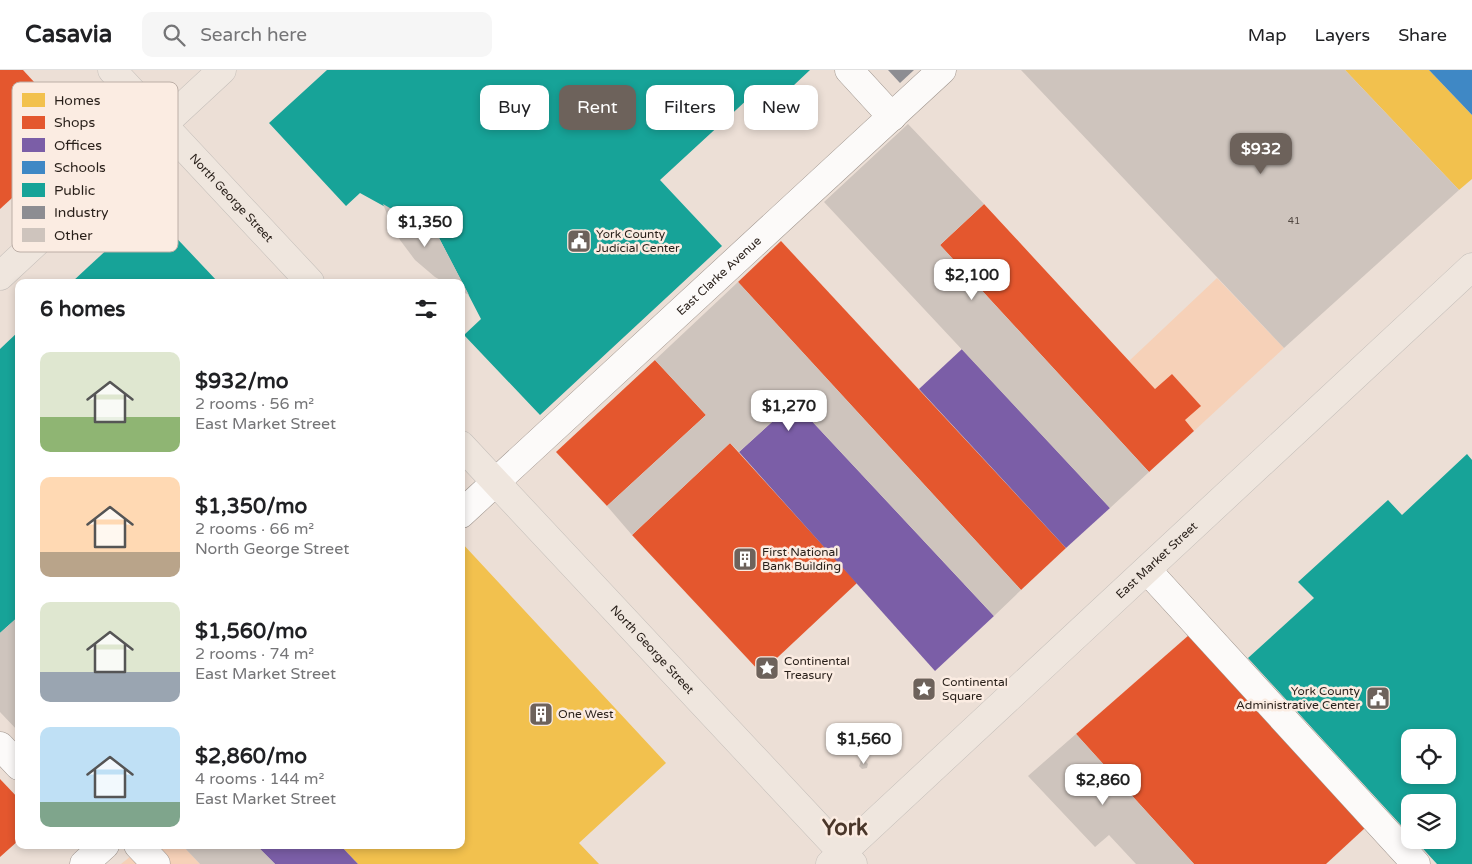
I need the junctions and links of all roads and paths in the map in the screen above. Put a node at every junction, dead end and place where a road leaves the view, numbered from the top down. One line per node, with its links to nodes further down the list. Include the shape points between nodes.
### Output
1 (112, 70): 5 (main road, North George Street)
2 (222, 70): 6 (main road)
3 (849, 70): 7 (street)
4 (942, 70): 7 (street, East Clarke Avenue)
5 (123, 82)
6 (178, 110)
7 (892, 117): 14 (street, East Clarke Avenue)
8 (178, 140): 12 (main road, North George Street)
9 (26, 252): 11 (main road)
10 (1472, 267): 16 (main road, East Market Street)
11 (0, 276)
12 (307, 279)
13 (465, 449): 14 (main road, North George Street)
14 (495, 482): 15 (street, East Clarke Avenue); 20 (main road, North George Street)
15 (465, 510)
16 (1147, 570): 20 (main road, East Market Street); 22 (street)
17 (0, 746): 18 (street)
18 (15, 762)
19 (142, 849): 21 (street)
20 (842, 860)
21 (156, 864)
22 (1416, 864)

